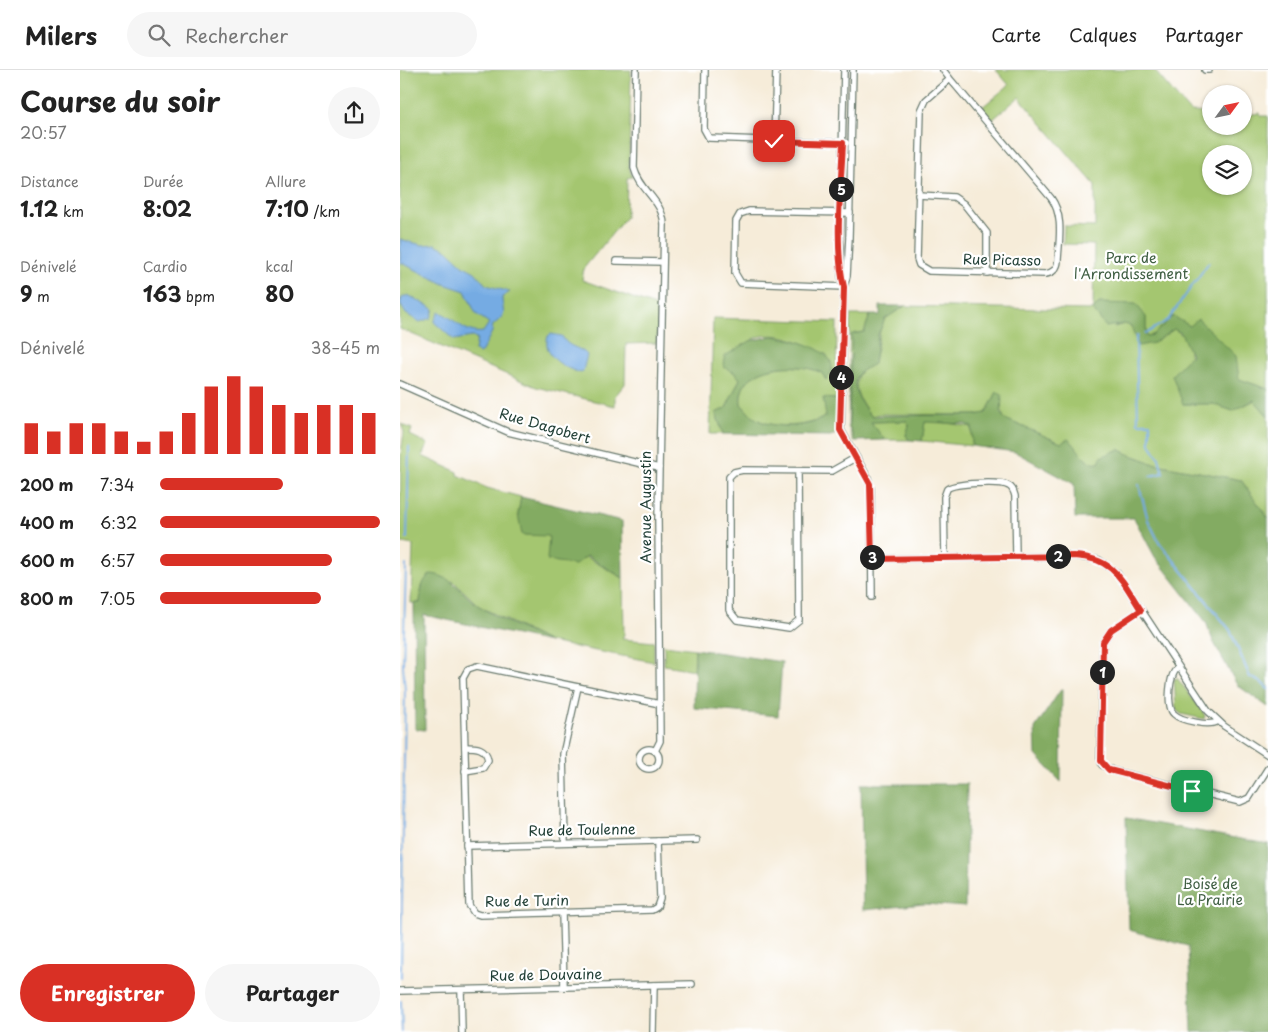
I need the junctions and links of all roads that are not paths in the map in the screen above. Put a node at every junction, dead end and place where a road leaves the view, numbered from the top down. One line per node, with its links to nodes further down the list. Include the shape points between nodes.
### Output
1 (636, 70): 17 (street, Avenue Augustin, via 634,168 639,181 662,212)
2 (705, 70): 10 (street, via 704,126 708,137)
3 (776, 70): 10 (street)
4 (844, 70): 11 (street)
5 (853, 70): 12 (street)
6 (943, 70): 9 (street, Rue Picasso)
7 (1205, 70): 8 (street)
8 (1209, 70)
9 (950, 79): 13 (street, Rue Picasso, via 922,107); 18 (street, Rue Picasso, via 1052,198 1058,210 1055,270 1045,274)
10 (774, 141): 11 (street)
11 (843, 143): 12 (street); 14 (street)
12 (851, 143): 15 (street)
13 (918, 195): 18 (street, via 954,197 964,204 987,233); 18 (street, Rue Picasso, via 917,259 921,268)
14 (841, 213): 15 (street); 19 (street, via 841,275); 19 (street, via 743,212 736,221 734,274 738,281 747,284)
15 (850, 213): 19 (street)
16 (616, 261): 17 (street)
17 (663, 262): 22 (street, Avenue Augustin)
18 (988, 273)
19 (844, 287): 21 (street, via 840,430)
20 (400, 384): 22 (street, Rue Dagobert, via 508,432)
21 (855, 458): 23 (street, via 832,471); 26 (street, via 871,489)
22 (659, 468): 31 (street, Avenue Augustin)
23 (798, 472): 23 (street, via 743,470 734,472 729,478 729,610 740,621 789,628 799,620)
24 (1016, 556): 25 (street); 25 (street, via 1015,496 1012,489 1002,484 966,484 953,485 945,492); 28 (street, via 1074,556 1100,560 1117,573)
25 (945, 557): 26 (street)
26 (872, 559): 27 (street)
27 (872, 597)
28 (1141, 610): 29 (street); 36 (street, via 1111,630 1103,642 1102,765 1114,771 1240,802 1249,798)
29 (1178, 668): 32 (street); 32 (street, via 1171,678 1172,712 1178,717 1204,724)
30 (578, 688): 31 (street, Rue de Turin); 33 (street, Rue de Turin, via 477,666 468,669 463,678); 40 (street, via 563,754)
31 (660, 704): 34 (street, Avenue Augustin, via 660,741)
32 (1218, 721): 35 (street)
33 (465, 747): 37 (street, Rue de Turin); 37 (street, via 481,749 488,760 483,768)
34 (655, 751)
35 (1268, 755)
36 (1268, 768)
37 (465, 771): 41 (street, Rue de Turin)
38 (697, 840): 39 (street, Rue de Toulenne)
39 (658, 841): 40 (street, Rue de Toulenne); 42 (street, Rue de Turin, via 660,898 655,909)
40 (565, 843): 41 (street, Rue de Toulenne)
41 (467, 846): 42 (street, Rue de Turin, via 469,902 474,913)
42 (562, 913): 45 (street)
43 (692, 984): 44 (street, Rue de Douvaine)
44 (654, 985): 45 (street, Rue de Douvaine); 49 (street)
45 (564, 987): 46 (street, Rue de Douvaine)
46 (461, 990): 47 (street, Rue de Douvaine); 48 (street)
47 (400, 991)
48 (462, 1032)
49 (653, 1032)

